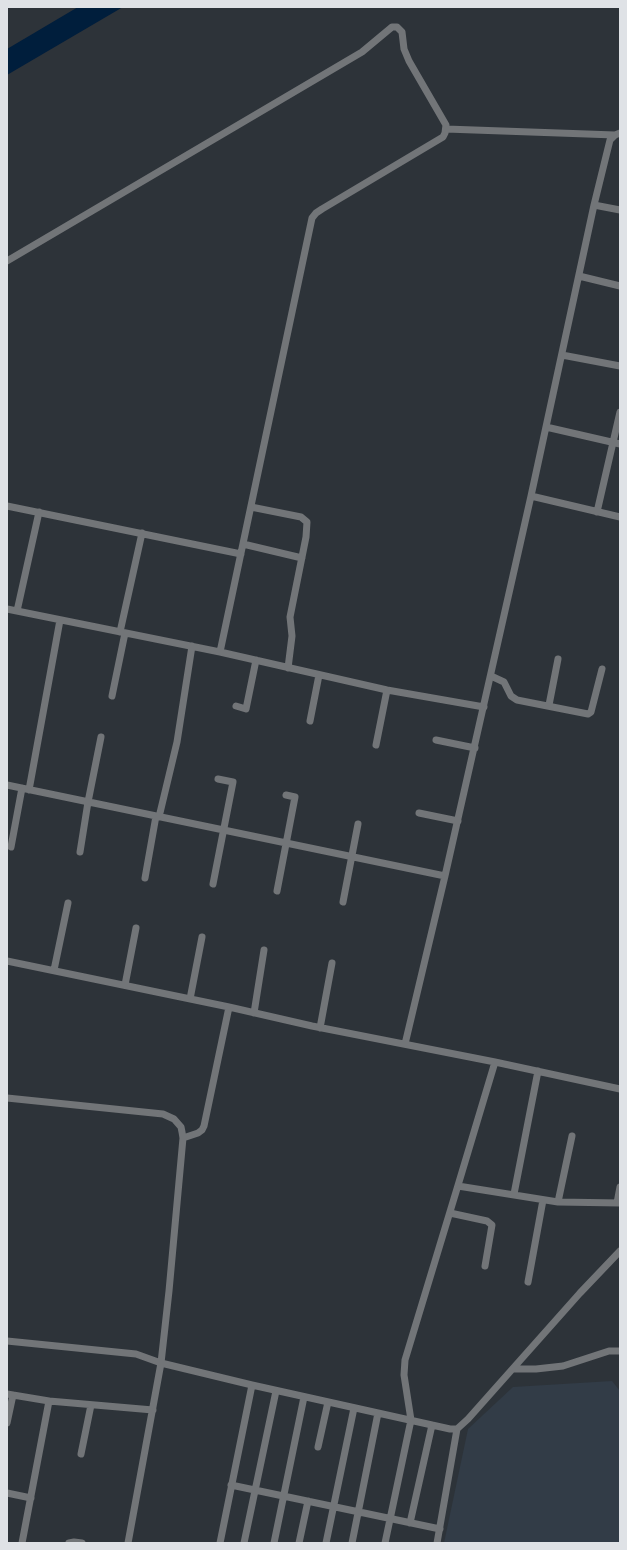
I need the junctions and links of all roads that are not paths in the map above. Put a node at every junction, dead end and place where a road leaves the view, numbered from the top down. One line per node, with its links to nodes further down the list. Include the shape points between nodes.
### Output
1 (446, 129): 2 (street); 5 (street, via 409,61 403,46 402,32 397,27 392,27 362,52); 15 (street, via 442,137 322,209 312,218)
2 (617, 134): 3 (street, via 610,140)
3 (594, 204): 4 (street); 6 (street)
4 (620, 210)
5 (7, 261)
6 (579, 276): 7 (street); 8 (street)
7 (620, 286)
8 (562, 355): 9 (street); 11 (street)
9 (620, 366)
10 (620, 412): 12 (street)
11 (546, 426): 12 (street); 13 (street)
12 (617, 443): 17 (street)
13 (531, 496): 17 (street); 34 (street)
14 (7, 506): 16 (street)
15 (250, 506): 20 (street); 22 (street, via 305,519 308,526)
16 (39, 512): 19 (street); 24 (street)
17 (597, 512): 18 (street)
18 (620, 517)
19 (142, 533): 21 (street); 26 (street)
20 (243, 544): 21 (street); 22 (street)
21 (241, 554): 28 (street)
22 (302, 558): 31 (street, via 290,617 292,636)
23 (7, 609): 24 (street)
24 (17, 611): 25 (street)
25 (60, 620): 26 (street); 47 (street)
26 (122, 633): 27 (street); 36 (street)
27 (192, 646): 28 (street); 51 (street, via 177,742)
28 (220, 652): 30 (street)
29 (558, 659): 37 (street)
30 (256, 660): 31 (street); 38 (street, via 246,709)
31 (288, 668): 33 (street)
32 (602, 669): 37 (street, via 590,713)
33 (319, 675): 35 (street); 40 (street)
34 (491, 676): 37 (street, via 504,682 513,698); 39 (street)
35 (388, 690): 39 (street); 43 (street)
36 (112, 696)
37 (548, 705)
38 (236, 706)
39 (484, 707): 44 (street)
40 (310, 721)
41 (102, 737): 49 (street)
42 (436, 740): 44 (street)
43 (376, 745)
44 (475, 748): 52 (street)
45 (218, 779): 54 (street, via 233,782)
46 (7, 785): 47 (street)
47 (26, 789): 49 (street); 56 (street)
48 (286, 795): 55 (street, via 295,797)
49 (88, 802): 51 (street); 57 (street)
50 (419, 813): 52 (street)
51 (158, 816): 54 (street); 60 (street)
52 (458, 821): 59 (street)
53 (358, 824): 58 (street)
54 (224, 830): 55 (street); 61 (street)
55 (286, 843): 58 (street); 62 (street)
56 (11, 847)
57 (80, 852)
58 (351, 857): 59 (street); 63 (street)
59 (445, 876): 77 (street)
60 (145, 878)
61 (213, 884)
62 (276, 891)
63 (343, 902)
64 (68, 903): 71 (street)
65 (136, 928): 72 (street)
66 (202, 938): 73 (street)
67 (264, 950): 75 (street)
68 (8, 961): 70 (street); 71 (street)
69 (332, 963): 76 (street)
70 (7, 970)
71 (54, 970): 72 (street)
72 (125, 985): 73 (street)
73 (190, 999): 74 (street)
74 (229, 1007): 75 (street); 83 (street, via 204,1126 198,1133)
75 (254, 1012): 76 (street)
76 (320, 1028): 77 (street)
77 (405, 1044): 78 (street)
78 (495, 1062): 79 (street); 84 (street)
79 (538, 1071): 80 (street); 86 (street)
80 (620, 1089)
81 (7, 1098): 83 (street, via 163,1114 174,1119 181,1127)
82 (572, 1136): 88 (street)
83 (183, 1138): 96 (street)
84 (458, 1186): 86 (street); 90 (street)
85 (620, 1187): 89 (street)
86 (514, 1194): 87 (street)
87 (543, 1200): 88 (street); 93 (street)
88 (558, 1202): 89 (street)
89 (618, 1203)
90 (450, 1213): 92 (street, via 487,1221 492,1225); 108 (street, via 404,1360)
91 (620, 1251): 97 (street)
92 (485, 1266)
93 (528, 1282)
94 (7, 1341): 96 (street, via 136,1354)
95 (620, 1351): 97 (street, via 609,1351 564,1366)
96 (161, 1363): 98 (street); 106 (street)
97 (513, 1369): 111 (street)
98 (252, 1385): 99 (street); 114 (street)
99 (276, 1391): 101 (street); 115 (street)
100 (10, 1394): 102 (street); 109 (street)
101 (304, 1397): 103 (street); 117 (street)
102 (49, 1401): 104 (street); 118 (street)
103 (328, 1402): 105 (street); 112 (street)
104 (91, 1405): 106 (street); 113 (street)
105 (354, 1408): 107 (street); 120 (street)
106 (152, 1410): 128 (street)
107 (378, 1413): 108 (street); 121 (street)
108 (411, 1420): 110 (street); 122 (street)
109 (7, 1423)
110 (432, 1425): 111 (street); 123 (street)
111 (457, 1429): 124 (street)
112 (318, 1447)
113 (81, 1454)
114 (231, 1485): 115 (street); 129 (street)
115 (255, 1490): 117 (street); 130 (street)
116 (7, 1493): 118 (street)
117 (284, 1496): 119 (street); 131 (street)
118 (31, 1498): 125 (street)
119 (308, 1501): 120 (street); 132 (street)
120 (333, 1506): 121 (street); 133 (street)
121 (358, 1512): 122 (street); 134 (street)
122 (390, 1519): 123 (street); 135 (street)
123 (410, 1523): 124 (street)
124 (440, 1529): 136 (street)
125 (22, 1543)
126 (69, 1543): 127 (street)
127 (82, 1543)
128 (128, 1543)
129 (220, 1543)
130 (244, 1543)
131 (274, 1543)
132 (299, 1543)
133 (326, 1543)
134 (352, 1543)
135 (385, 1543)
136 (437, 1543)

